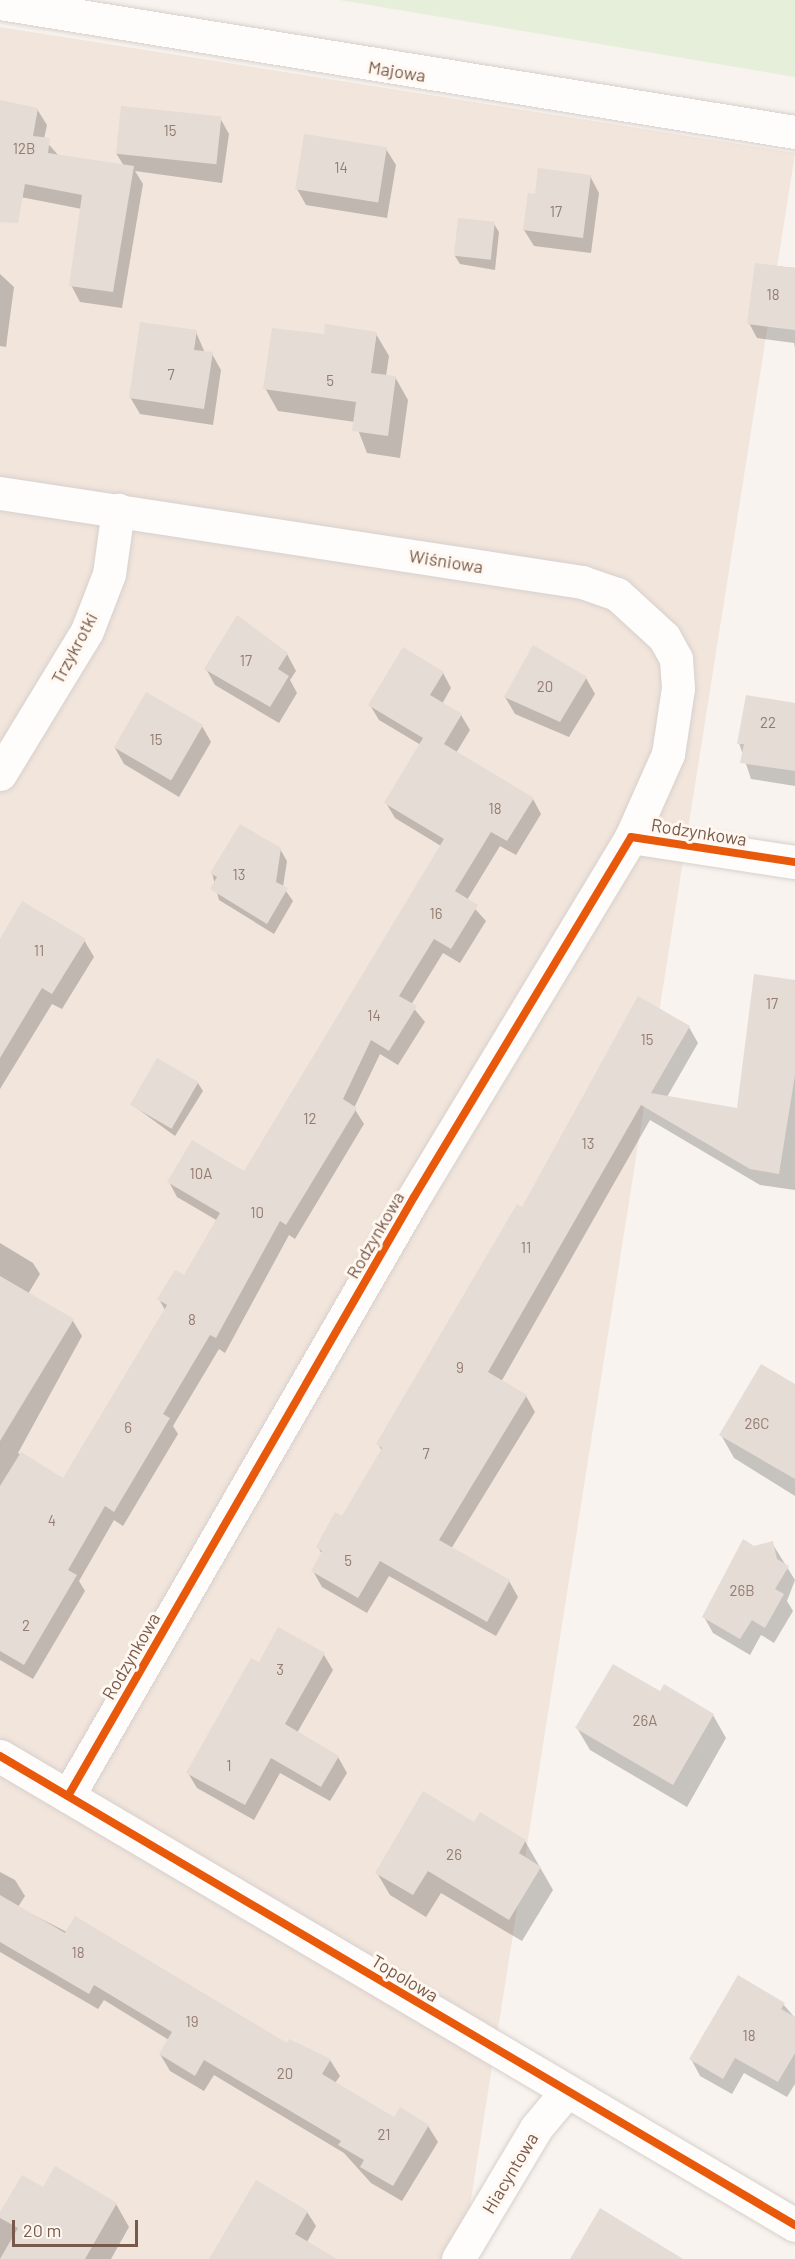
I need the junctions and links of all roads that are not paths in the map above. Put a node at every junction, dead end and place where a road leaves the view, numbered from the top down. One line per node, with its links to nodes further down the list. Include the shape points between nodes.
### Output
1 (0, 3): 2 (street, Majowa)
2 (795, 132)
3 (0, 493): 4 (street, Wiśniowa)
4 (118, 510): 5 (street, Trzykrotki, via 109,574 87,631); 6 (street, Wiśniowa, via 582,582 617,594 664,638 676,659 678,688 668,754)
5 (0, 774)
6 (631, 837): 7 (street, Rodzynkowa); 9 (street, Rodzynkowa, via 414,1197)
7 (795, 862)
8 (0, 1756): 9 (street, Topolowa)
9 (68, 1796): 10 (street, Topolowa)
10 (567, 2091): 11 (street, Topolowa); 12 (street, Hiacyntowa, via 536,2128)
11 (795, 2225)
12 (458, 2259)

